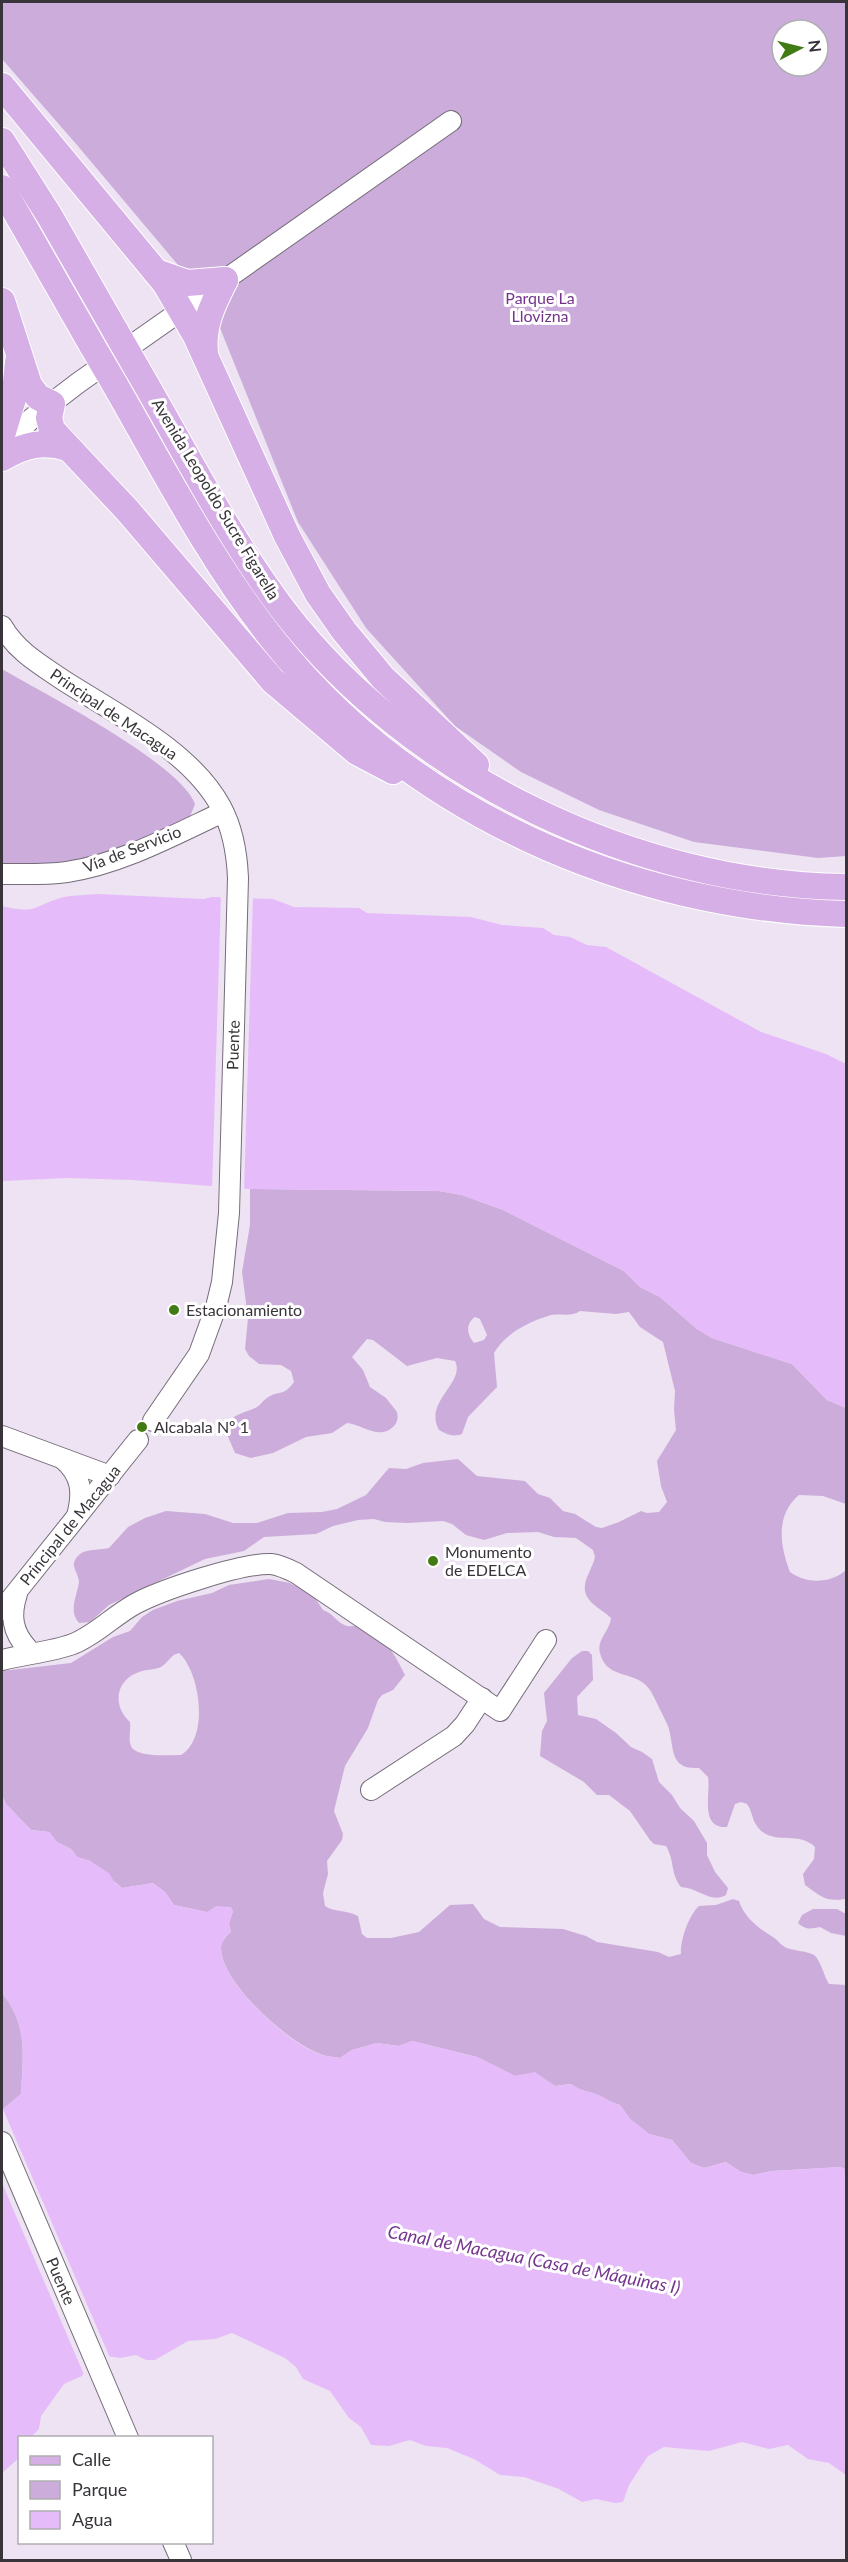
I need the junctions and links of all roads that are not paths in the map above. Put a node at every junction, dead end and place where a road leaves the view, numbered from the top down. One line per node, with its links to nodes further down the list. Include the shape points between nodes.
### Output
1 (2, 86): 5 (main road)
2 (451, 121): 6 (street)
3 (2, 141): 20 (main road, Avenida Leopoldo Sucre Figarella, bridge, via 263,581 313,646 339,674 424,746)
4 (2, 188): 19 (main road, Avenida Leopoldo Sucre Figarella, bridge, via 204,538 273,640 353,725)
5 (156, 272): 6 (main road, via 187,283); 8 (main road)
6 (225, 280): 8 (street); 10 (main road, via 208,314)
7 (2, 301): 9 (main road)
8 (182, 310): 10 (main road); 11 (street)
9 (18, 352): 11 (main road, via 29,385 38,398); 12 (main road, via 19,373)
10 (205, 356): 20 (main road, via 300,562 330,612 389,684)
11 (52, 404): 13 (main road, via 52,430); 14 (street, via 31,419)
12 (2, 435)
13 (68, 448): 15 (main road, via 54,443 28,445); 19 (main road, via 99,478 293,700 357,752 388,769)
14 (2, 450)
15 (2, 458)
16 (2, 627): 18 (street, Principal de Macagua)
17 (2, 647): 18 (street)
18 (28, 657): 21 (street, Principal de Macagua, via 183,761 199,776)
19 (435, 786): 25 (main road, Avenida Leopoldo Sucre Figarella, via 529,839 629,879 726,903 790,912)
20 (511, 797): 24 (main road, Avenida Leopoldo Sucre Figarella, via 580,830 671,861 767,880)
21 (224, 812): 22 (street, Vía de Servicio, via 94,866 48,874); 23 (street, Principal de Macagua, via 235,845)
22 (2, 874)
23 (238, 878): 26 (street, Puente, via 229,1213 222,1282 208,1331 190,1370)
24 (846, 886)
25 (846, 914)
26 (153, 1421)
27 (2, 1436): 29 (street)
28 (138, 1440): 30 (street, Principal de Macagua)
29 (61, 1458): 30 (street); 31 (street, via 77,1474 81,1485)
30 (110, 1476): 31 (street, Principal de Macagua)
31 (76, 1520): 32 (street, Principal de Macagua)
32 (18, 1590): 33 (street, Principal de Macagua); 36 (street, via 12,1611 14,1625)
33 (2, 1610)
34 (546, 1640): 39 (street, via 500,1711)
35 (2, 1646): 36 (street)
36 (28, 1649): 37 (street)
37 (49, 1650): 38 (street); 39 (street, via 89,1637 136,1603 170,1589 231,1570 273,1564 296,1573)
38 (2, 1659)
39 (482, 1698): 40 (street, via 454,1736)
40 (371, 1791)
41 (2, 2142): 42 (street, Puente)
42 (125, 2429)
43 (174, 2544): 44 (street)
44 (181, 2560)

